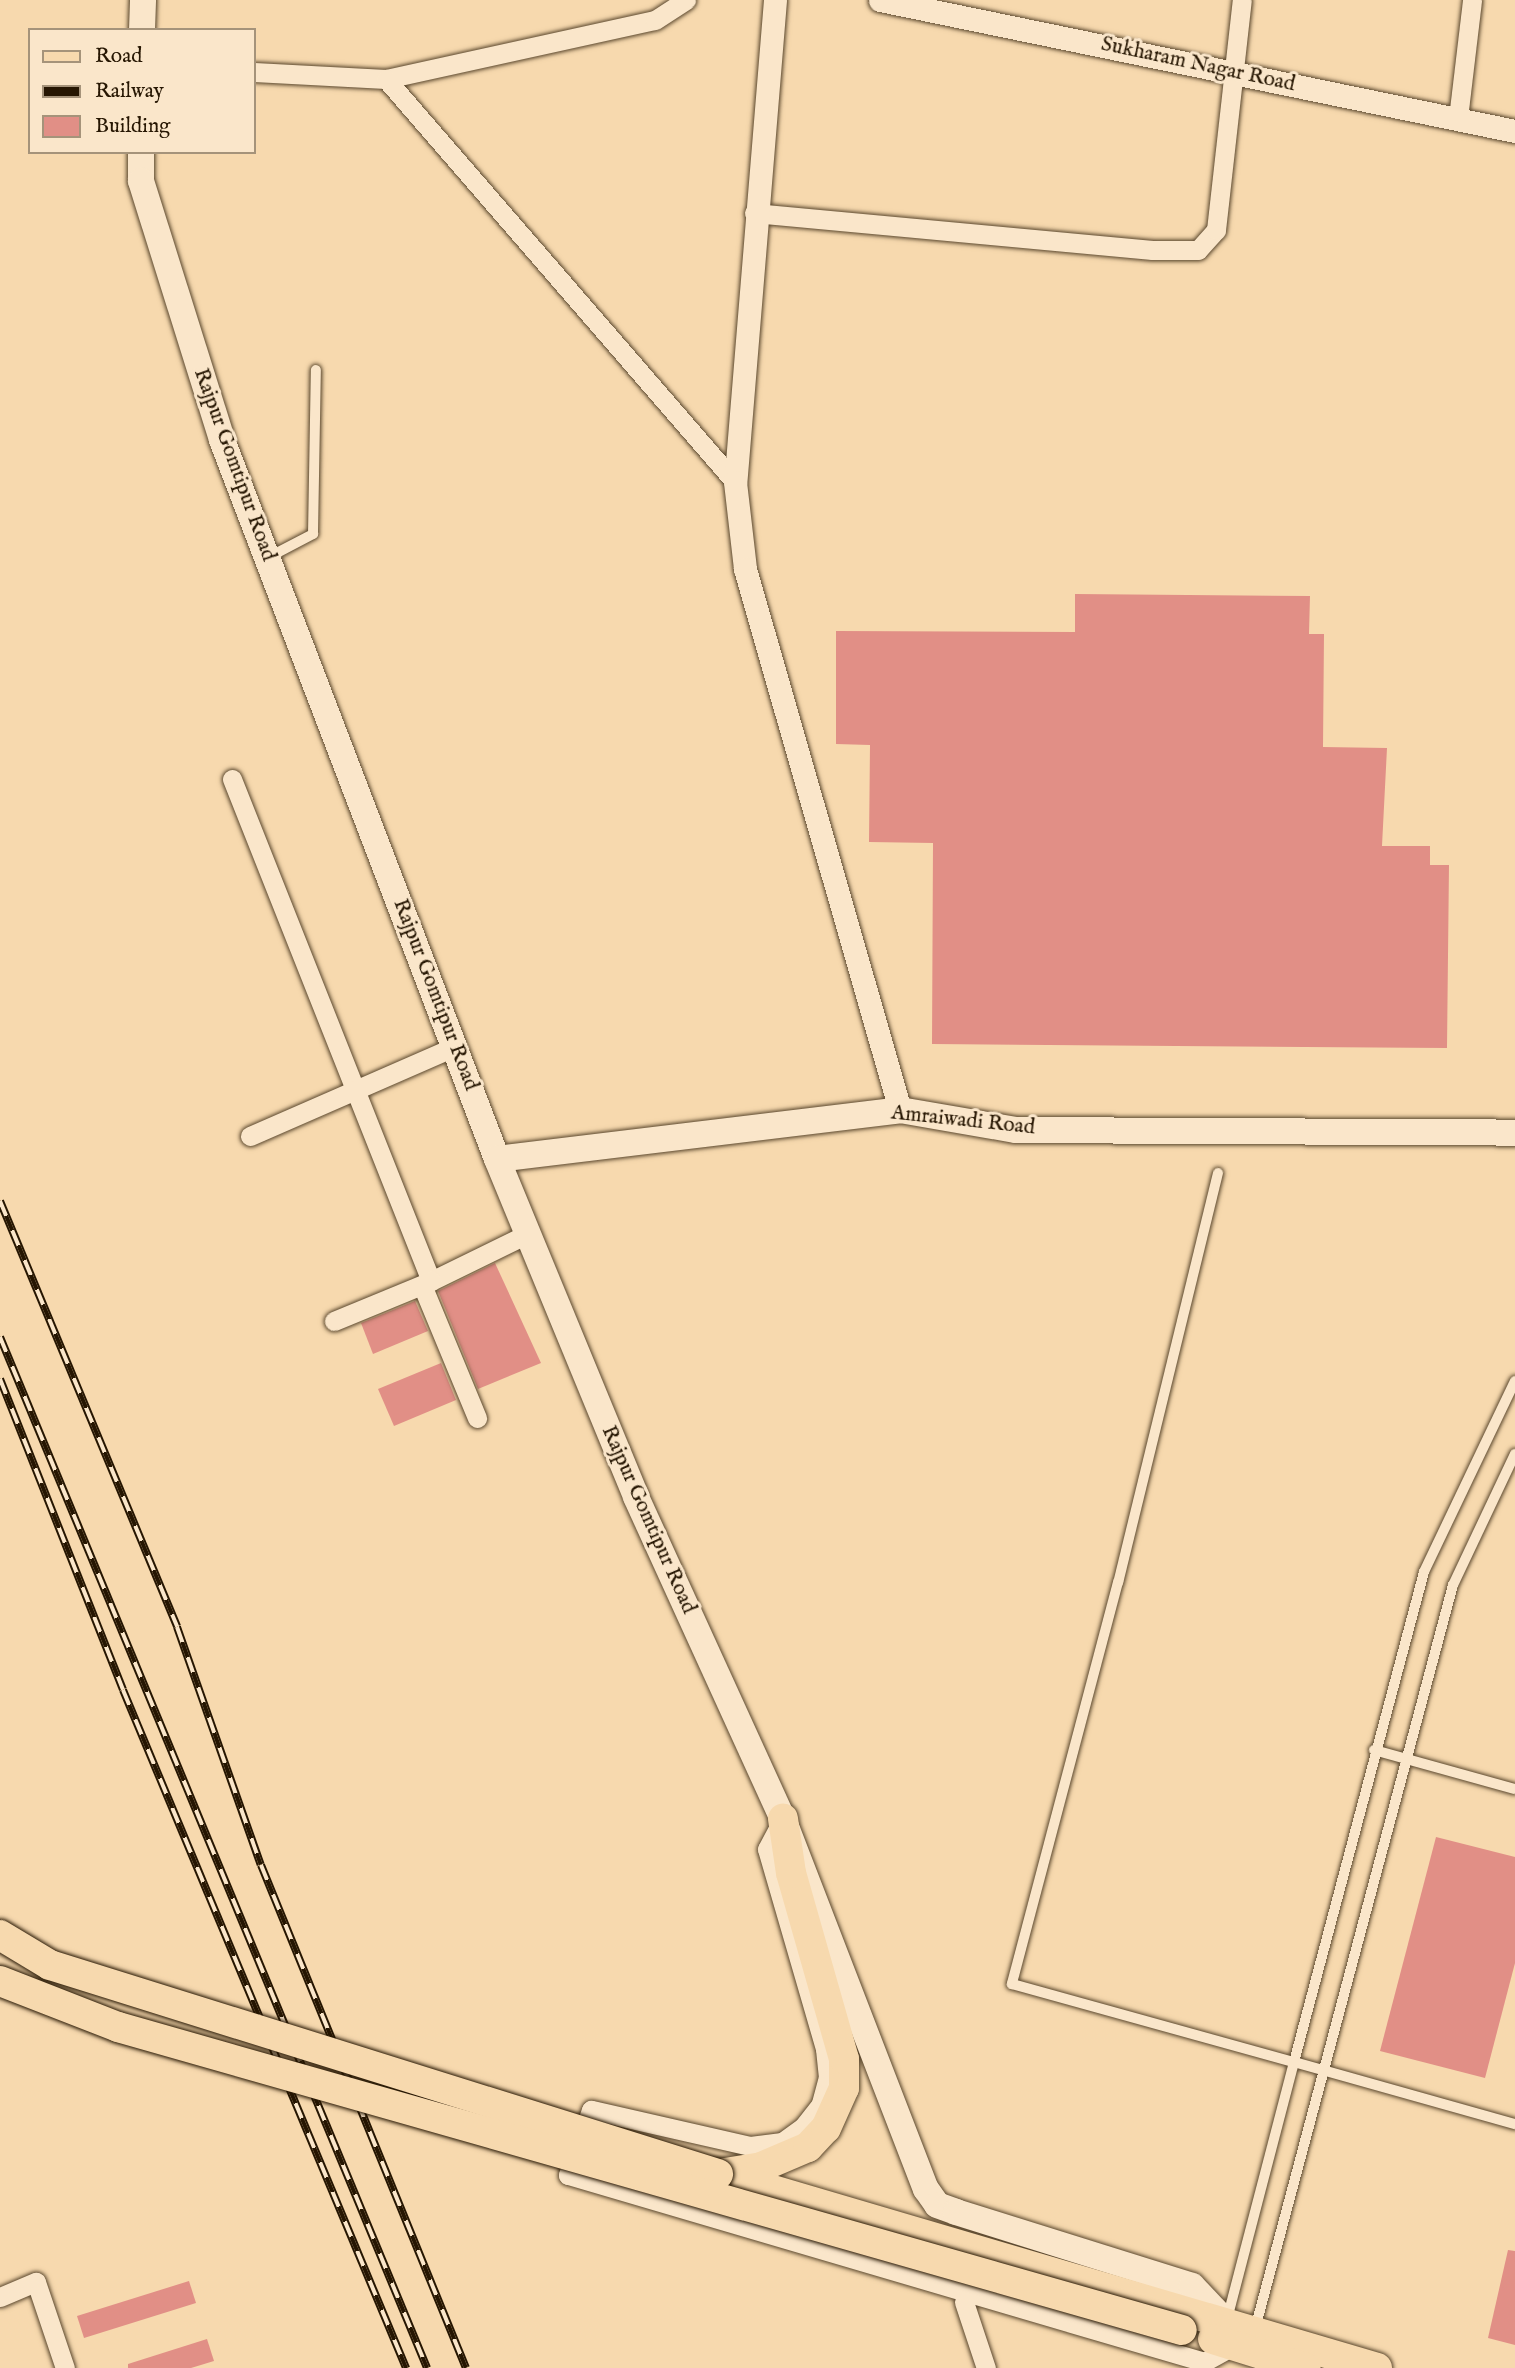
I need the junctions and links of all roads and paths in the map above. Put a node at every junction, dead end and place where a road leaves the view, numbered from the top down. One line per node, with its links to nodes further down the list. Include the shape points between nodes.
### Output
1 (143, 0): 7 (main road)
2 (686, 0): 10 (street, via 655,20)
3 (775, 0): 14 (street)
4 (880, 0): 9 (street, Sukharam Nagar Road)
5 (1242, 0): 9 (street)
6 (1472, 0): 11 (street)
7 (142, 28)
8 (256, 72): 10 (street)
9 (1235, 72): 11 (street, Sukharam Nagar Road); 14 (street, via 1216,230 1198,250 1152,250)
10 (386, 79): 16 (street)
11 (1458, 118): 12 (street, Sukharam Nagar Road)
12 (1515, 131)
13 (141, 154): 17 (main road, Rajpur Gomtipur Road, via 141,181 222,440)
14 (754, 213): 16 (street)
15 (316, 370): 17 (lane, via 313,534)
16 (735, 482): 21 (street, via 745,569)
17 (267, 558): 19 (main road, Rajpur Gomtipur Road)
18 (232, 779): 20 (street)
19 (454, 1047): 20 (street); 24 (main road, Rajpur Gomtipur Road)
20 (353, 1091): 23 (street); 27 (street)
21 (900, 1110): 22 (main road, Amraiwadi Road, via 1016,1130); 24 (main road, Amraiwadi Road)
22 (1515, 1133)
23 (250, 1136)
24 (497, 1159): 26 (main road, Rajpur Gomtipur Road)
25 (1218, 1172): 38 (lane, via 1118,1582 1012,1983)
26 (527, 1234): 27 (street); 35 (main road, Rajpur Gomtipur Road, via 636,1497)
27 (427, 1283): 28 (street); 30 (street)
28 (334, 1321)
29 (1515, 1381): 32 (lane, via 1424,1572)
30 (477, 1418)
31 (1515, 1454): 33 (lane, via 1453,1585)
32 (1374, 1749): 33 (lane); 38 (lane)
33 (1407, 1758): 34 (lane); 39 (lane)
34 (1515, 1788)
35 (783, 1819): 41 (main road, via 792,1873 842,2048 844,2088 826,2128 808,2147 761,2168); 45 (main road, Rajpur Gomtipur Road, via 926,2189 937,2205 1192,2286); 45 (street, via 766,1849 825,2049 828,2077 821,2104 803,2127 782,2142 750,2146 591,2110 568,2175 1204,2362)
36 (0, 1935): 41 (main road, bridge, via 63,1970)
37 (0, 1981): 44 (main road, bridge, via 118,2027)
38 (1294, 2062): 39 (lane); 45 (lane)
39 (1327, 2070): 40 (lane); 45 (lane)
40 (1515, 2123)
41 (718, 2174): 44 (main road)
42 (0, 2297): 46 (street, via 36,2282)
43 (964, 2302): 47 (street)
44 (1184, 2320): 45 (main road)
45 (1237, 2338): 48 (main road); 49 (main road)
46 (65, 2368)
47 (986, 2368)
48 (1306, 2368)
49 (1377, 2368)

